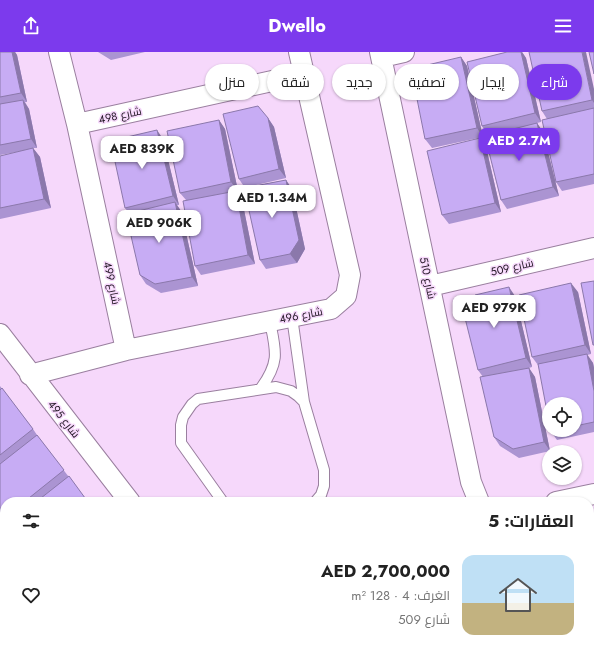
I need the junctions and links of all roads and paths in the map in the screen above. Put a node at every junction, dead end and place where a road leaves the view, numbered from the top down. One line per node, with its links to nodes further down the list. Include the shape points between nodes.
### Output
1 (59, 52): 8 (street, شارع 499)
2 (298, 52): 5 (street, شارع 496)
3 (404, 52): 4 (street)
4 (381, 55): 10 (street, شارع 510)
5 (301, 64)
6 (267, 82): 8 (street, شارع 498)
7 (310, 100): 11 (street, شارع 496, via 350,275 346,296 331,309)
8 (77, 124): 14 (street, شارع 499)
9 (594, 248): 10 (street, شارع 509)
10 (430, 286): 22 (street, شارع 510, via 470,482)
11 (292, 317): 12 (street, شارع 496); 17 (lane)
12 (270, 322): 14 (street, شارع 496); 16 (lane, via 276,352 269,378)
13 (0, 334): 15 (street, شارع 495)
14 (126, 350): 15 (street, شارع 496)
15 (30, 375): 19 (street, شارع 495)
16 (261, 388): 17 (lane, via 284,388); 20 (lane, via 198,399 183,417 181,442)
17 (304, 402): 21 (lane, via 324,474 324,486)
18 (594, 494): 23 (street)
19 (126, 497)
20 (220, 497)
21 (319, 497)
22 (477, 497)
23 (580, 497)

